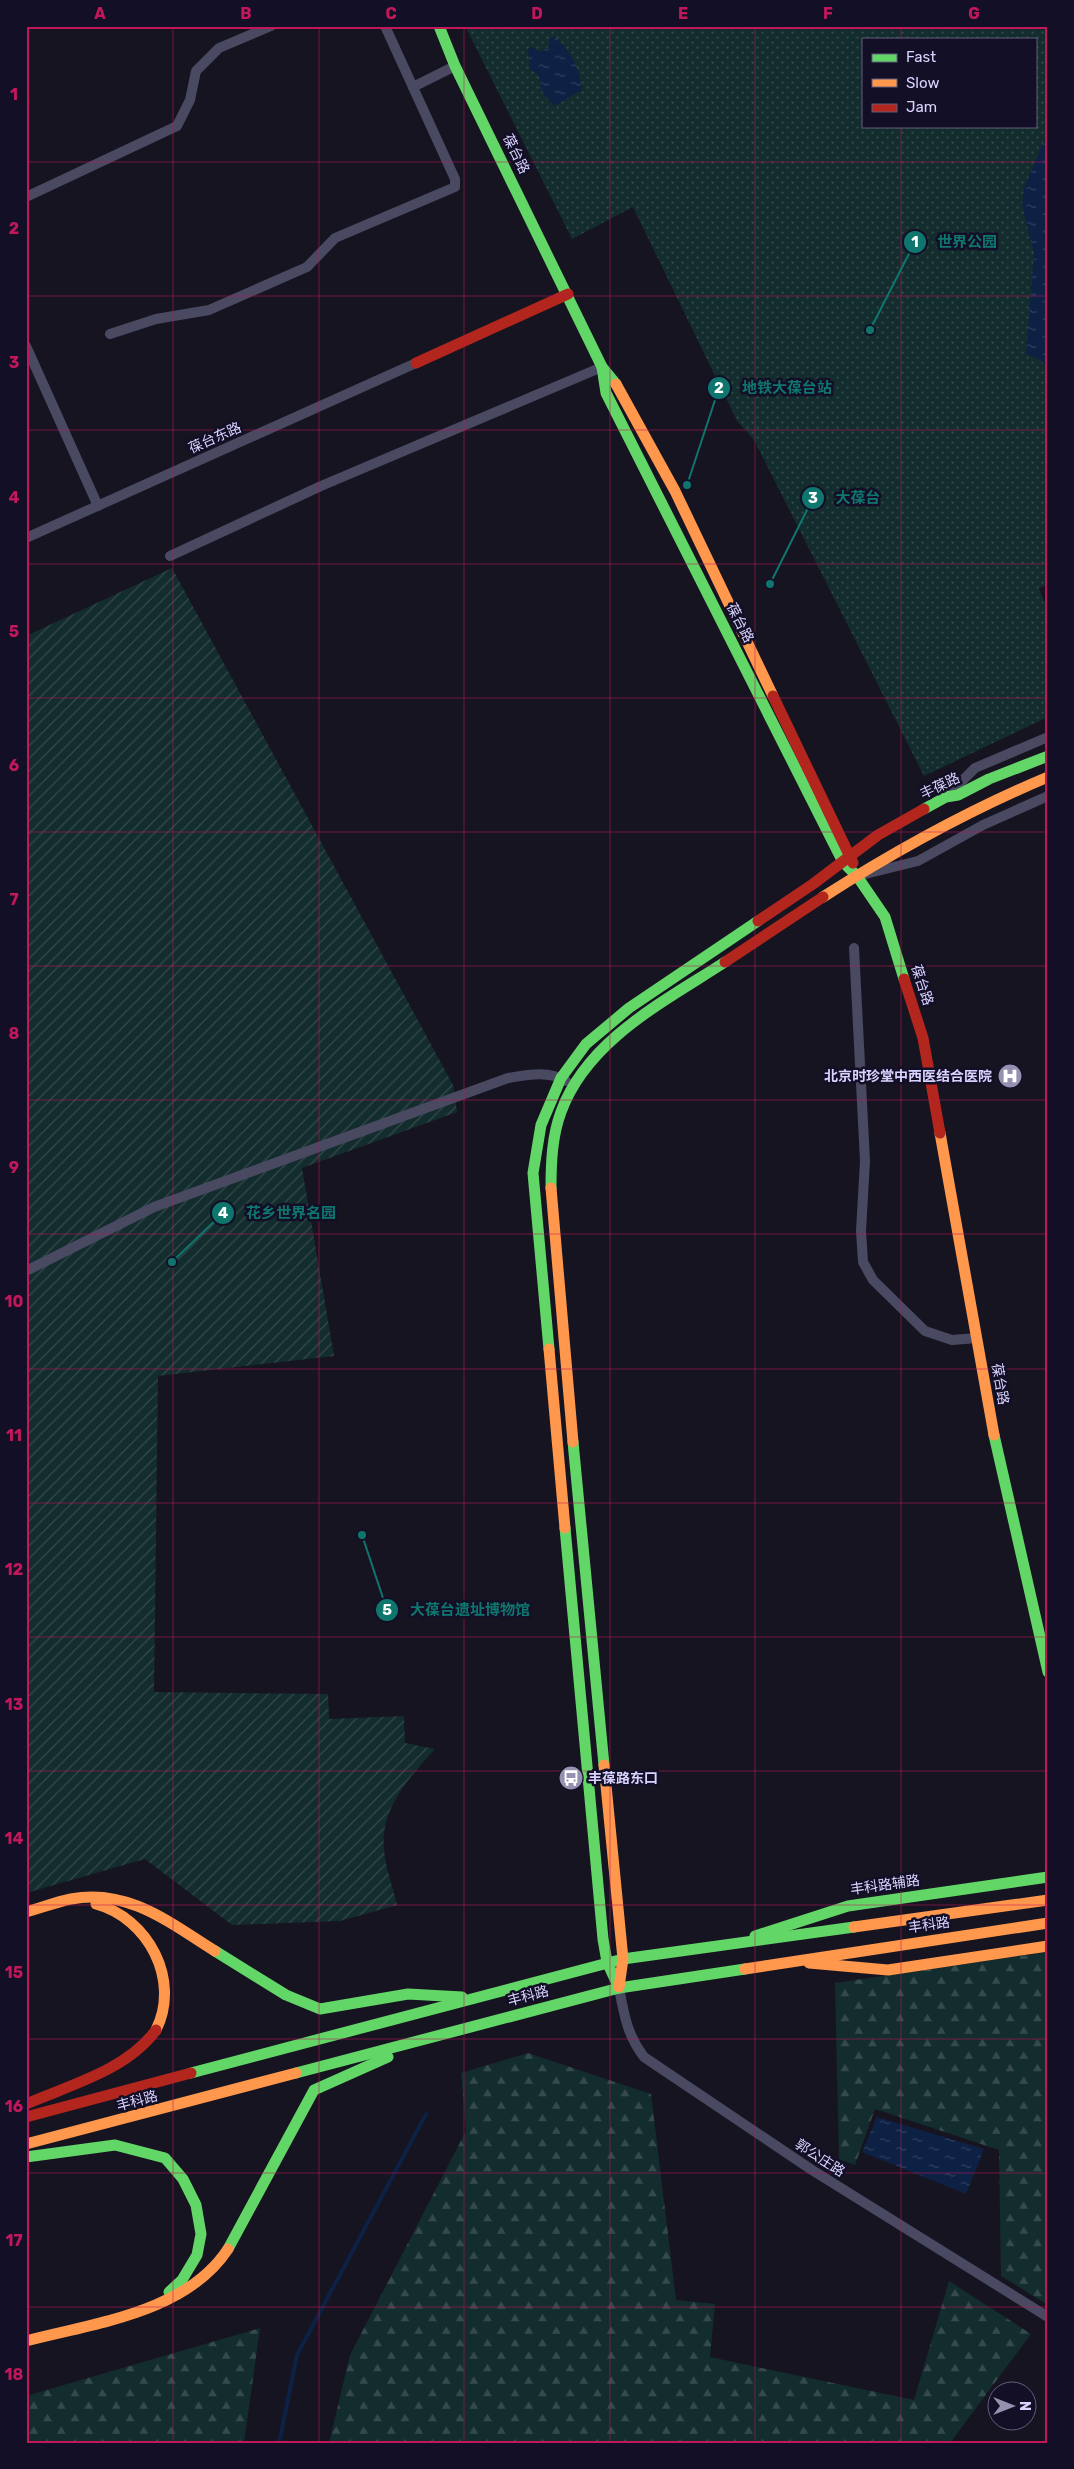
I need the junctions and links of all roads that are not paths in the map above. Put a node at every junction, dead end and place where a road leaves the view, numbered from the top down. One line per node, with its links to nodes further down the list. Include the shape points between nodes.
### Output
1 (271, 26): 6 (street, via 219,48 196,71 190,100 177,126)
2 (385, 26): 5 (street)
3 (439, 26): 4 (main road, 葆台路)
4 (456, 66): 5 (street); 7 (main road, 葆台路)
5 (413, 87): 8 (street, via 455,178 455,187 336,238 307,267 209,310 156,319)
6 (26, 197)
7 (568, 294): 10 (main road); 11 (main road, 葆台路)
8 (110, 334)
9 (26, 346): 12 (street)
10 (416, 363): 12 (street, 葆台东路)
11 (602, 367): 14 (street, via 321,486); 20 (main road, 葆台路, via 620,389 674,491); 20 (main road, 葆台路, via 606,393)
12 (98, 506): 13 (street, 葆台东路)
13 (26, 538)
14 (170, 556)
15 (1048, 737): 19 (street, via 976,768)
16 (1048, 756): 19 (main road, 丰葆路, via 958,795)
17 (1048, 777): 21 (main road, via 979,806)
18 (1048, 796): 21 (street, via 983,825 918,861)
19 (946, 797): 20 (main road, 丰葆路, via 878,835)
20 (846, 859): 21 (main road, 葆台路); 23 (main road, 丰葆路, via 629,1008 586,1044)
21 (857, 876): 24 (main road, via 658,1005 599,1054); 26 (main road, 葆台路, via 885,917 923,1038)
22 (854, 948): 26 (street, via 865,1161 861,1231 863,1262 872,1280 925,1331 952,1340)
23 (561, 1078): 24 (street); 25 (street, via 535,1074 499,1082 154,1207); 36 (main road, 丰葆路, via 541,1125 533,1173 562,1511)
24 (573, 1085): 35 (main road, via 552,1145 551,1208)
25 (26, 1271)
26 (977, 1338): 27 (main road, 葆台路, via 996,1444)
27 (1048, 1672)
28 (1048, 1877): 33 (main road, 丰科路辅路, via 848,1906)
29 (72, 1899): 31 (main road); 39 (main road, via 113,1899 146,1908 286,1995 320,2009 408,1994); 41 (main road, via 106,1906 130,1920 150,1942 161,1967 166,1993 160,2020 151,2039 122,2061)
30 (1048, 1900): 33 (main road, 丰科路)
31 (26, 1912)
32 (1048, 1923): 37 (main road, 丰科路)
33 (731, 1944): 35 (main road, 丰科路)
34 (1048, 1946): 37 (main road, via 888,1970)
35 (622, 1959): 36 (main road, 丰科路); 38 (main road)
36 (607, 1962): 38 (main road, 丰葆路); 39 (main road, 丰科路)
37 (786, 1962): 38 (main road, 丰科路)
38 (619, 1988): 40 (main road, 丰科路); 46 (street, 郭公庄路, via 625,2023 632,2042 644,2057 812,2170)
39 (479, 1997): 42 (main road, 丰科路)
40 (428, 2038): 43 (main road, 丰科路); 45 (main road, via 314,2090 221,2260 198,2283)
41 (26, 2104)
42 (26, 2117)
43 (26, 2144)
44 (26, 2157): 45 (main road, via 115,2145 164,2158 183,2179 196,2205 201,2234 196,2255 182,2280)
45 (157, 2304): 47 (main road)
46 (1048, 2317)
47 (26, 2341)

